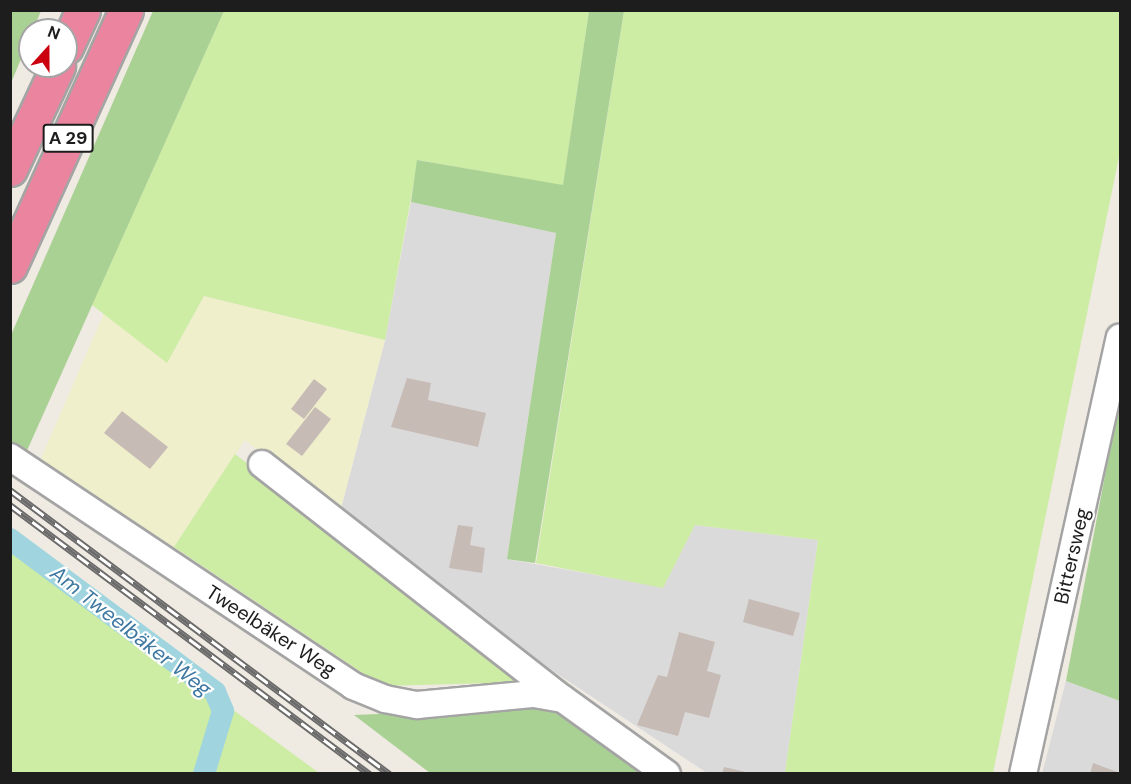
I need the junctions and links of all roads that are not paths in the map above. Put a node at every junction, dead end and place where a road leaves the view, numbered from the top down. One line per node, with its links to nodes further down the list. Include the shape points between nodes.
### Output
1 (126, 10): 4 (highway, A 29)
2 (52, 78): 3 (highway, A 29)
3 (10, 169)
4 (10, 267)
5 (1120, 338): 10 (street, Bittersweg)
6 (10, 458): 8 (street, Tweelbäker Weg, via 353,686 385,699 417,705 534,694)
7 (262, 464): 8 (street, Tweelbäker Weg)
8 (563, 699): 9 (street, Tweelbäker Weg)
9 (667, 774)
10 (1023, 774)

